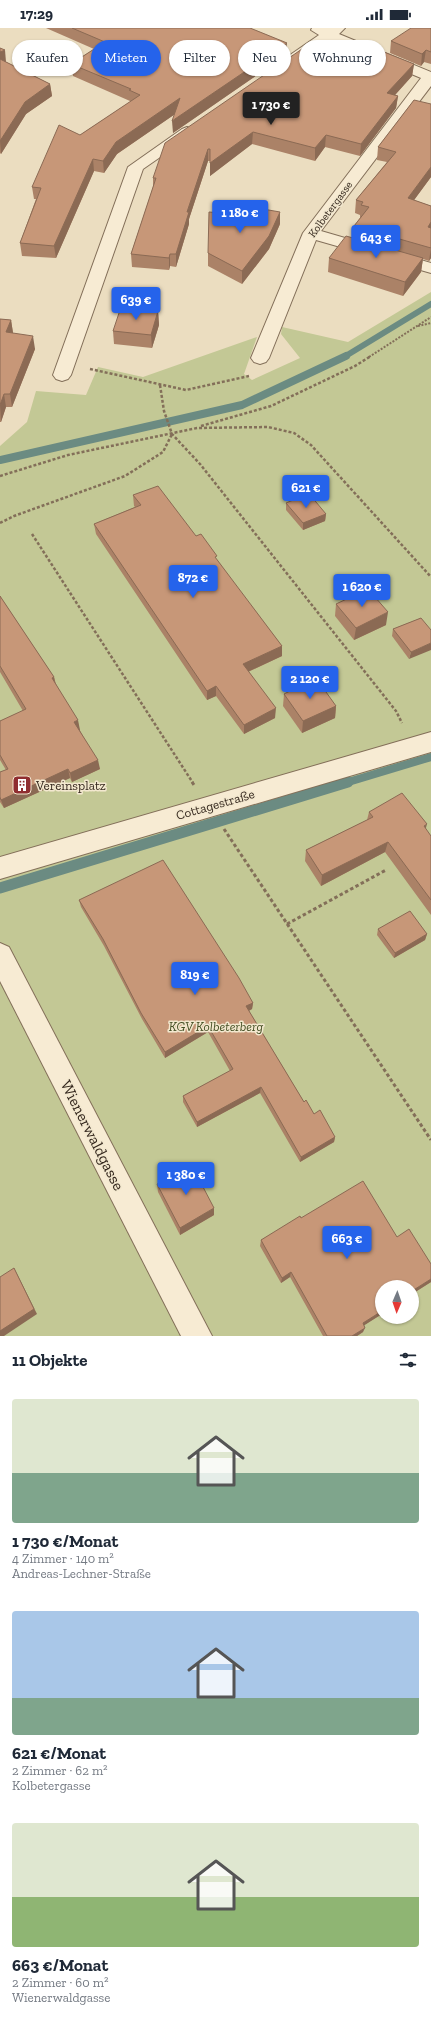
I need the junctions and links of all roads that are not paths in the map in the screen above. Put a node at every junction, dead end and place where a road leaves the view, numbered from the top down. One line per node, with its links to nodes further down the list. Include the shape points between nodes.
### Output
1 (313, 28): 2 (street)
2 (334, 31): 3 (street); 5 (street, Kolbetergasse, via 429,76 421,90)
3 (291, 60)
4 (200, 123): 8 (street, via 136,167)
5 (311, 233): 6 (street); 7 (street, Kolbetergasse)
6 (431, 268)
7 (260, 358)
8 (64, 369)
9 (423, 744): 10 (street, Cottagestraße)
10 (0, 868)
11 (0, 955): 12 (street, Wienerwaldgasse)
12 (197, 1336)

